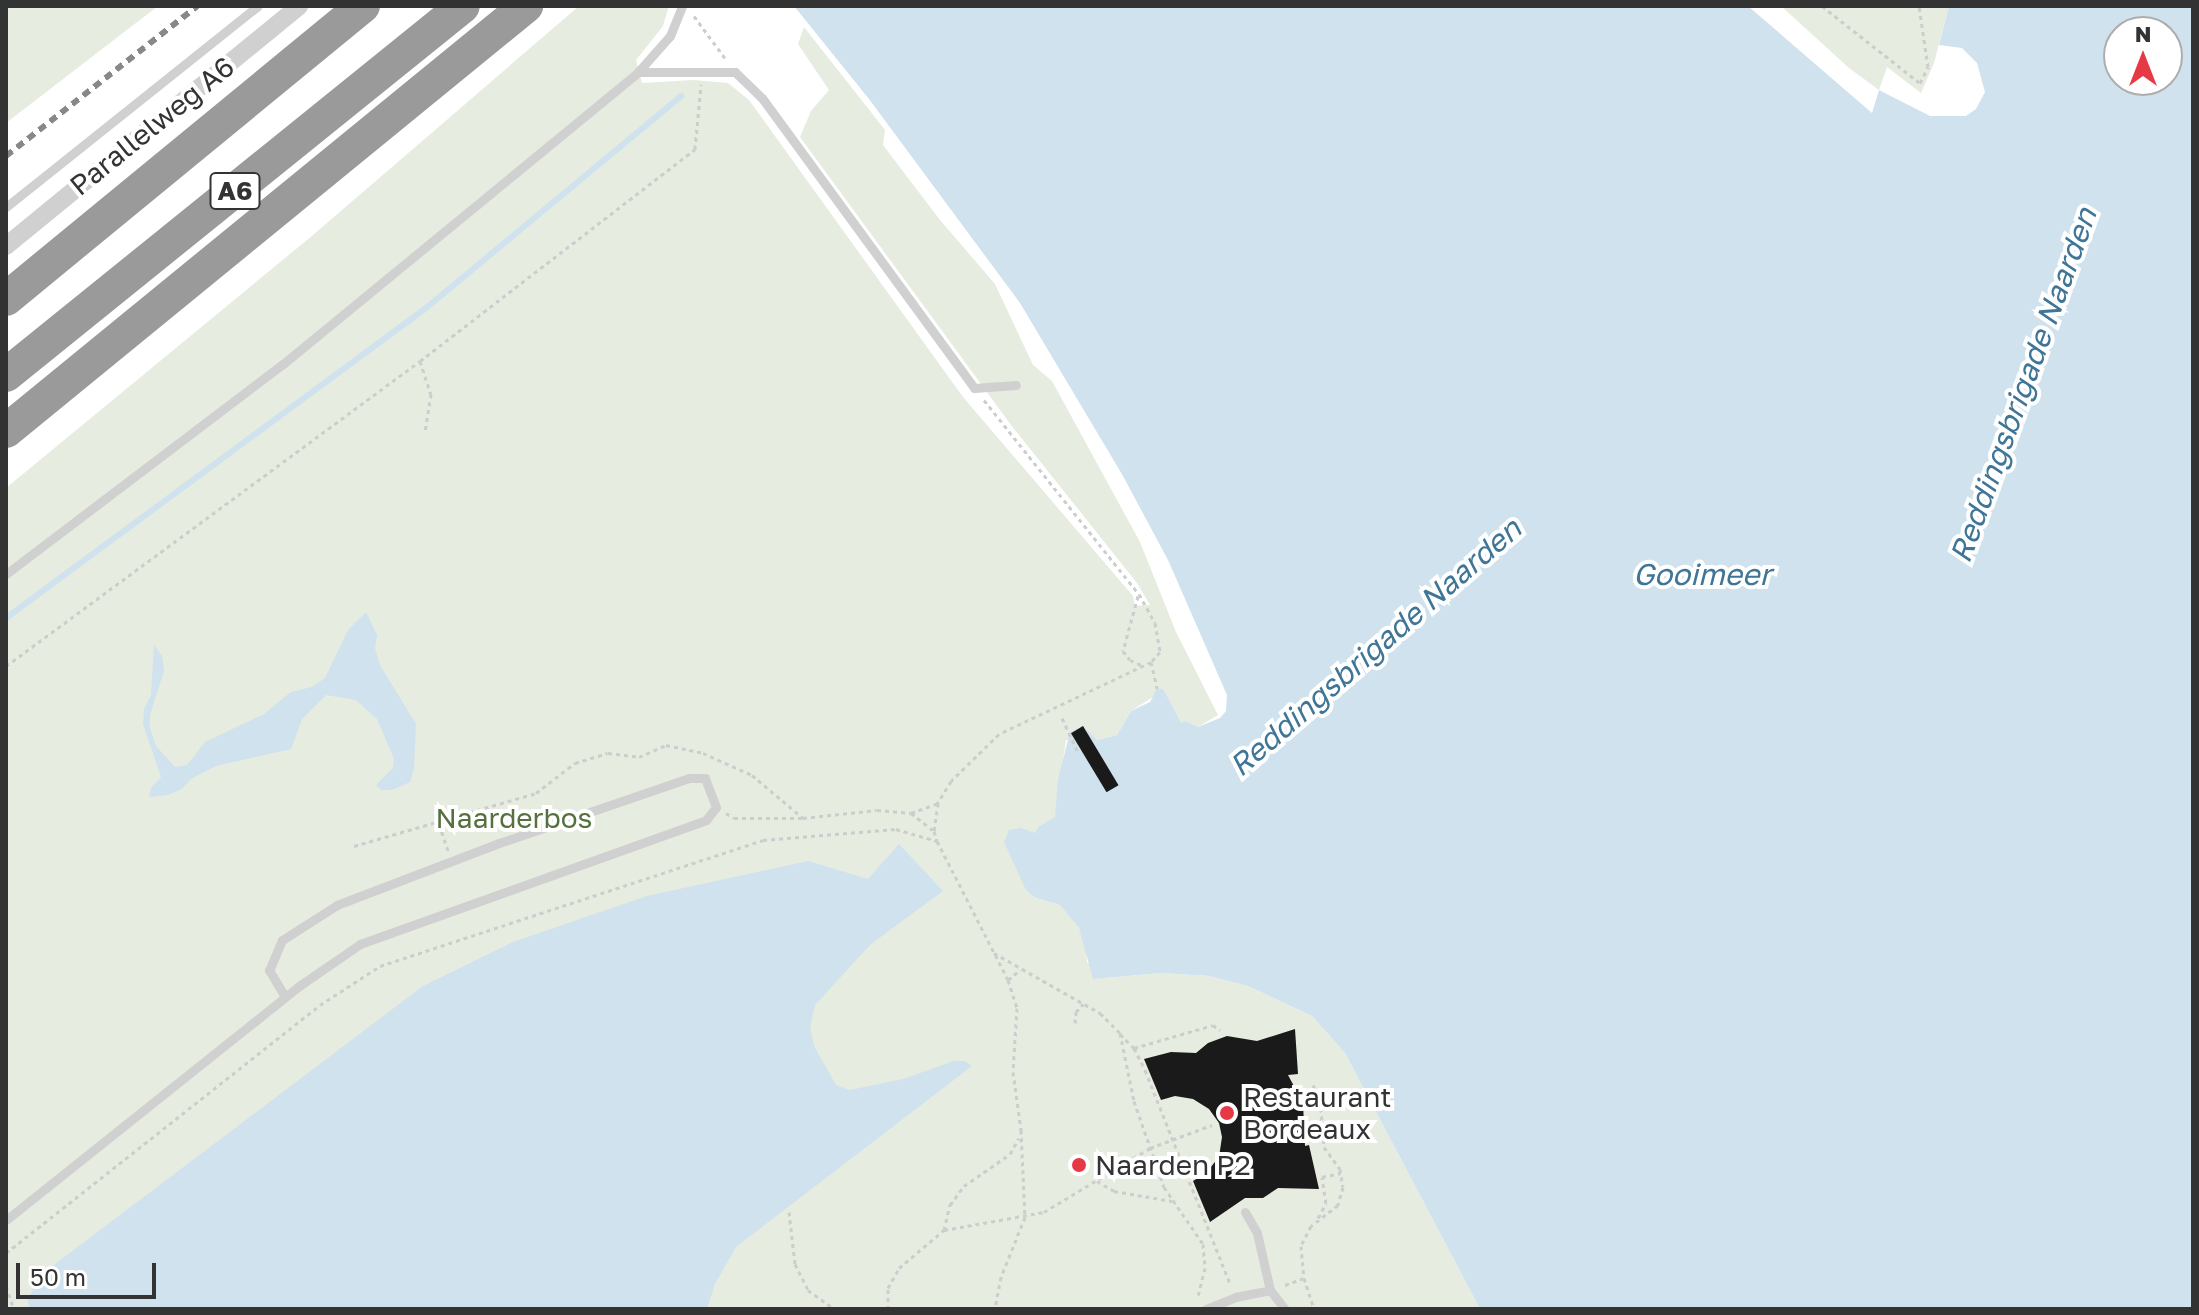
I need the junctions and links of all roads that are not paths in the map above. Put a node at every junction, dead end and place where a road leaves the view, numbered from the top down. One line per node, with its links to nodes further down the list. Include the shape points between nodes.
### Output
1 (258, 6): 8 (lane)
2 (299, 6): 9 (street, Parallelweg A6)
3 (363, 6): 10 (highway, A6)
4 (463, 6): 11 (highway, A6)
5 (526, 6): 13 (highway, A6)
6 (684, 6): 7 (lane, via 670,36)
7 (638, 72): 12 (lane, via 735,72 762,98 974,388); 14 (lane, via 283,364)
8 (6, 207)
9 (6, 246)
10 (6, 299)
11 (6, 375)
12 (1016, 385)
13 (6, 431)
14 (6, 574)
15 (285, 997): 15 (lane, via 269,970 282,940 337,905 689,778 705,778 716,807 706,820 360,944); 17 (lane)
16 (1245, 1212): 18 (lane, via 1257,1233)
17 (6, 1220)
18 (1270, 1290): 19 (lane); 20 (lane)
19 (1206, 1309)
20 (1285, 1309)

